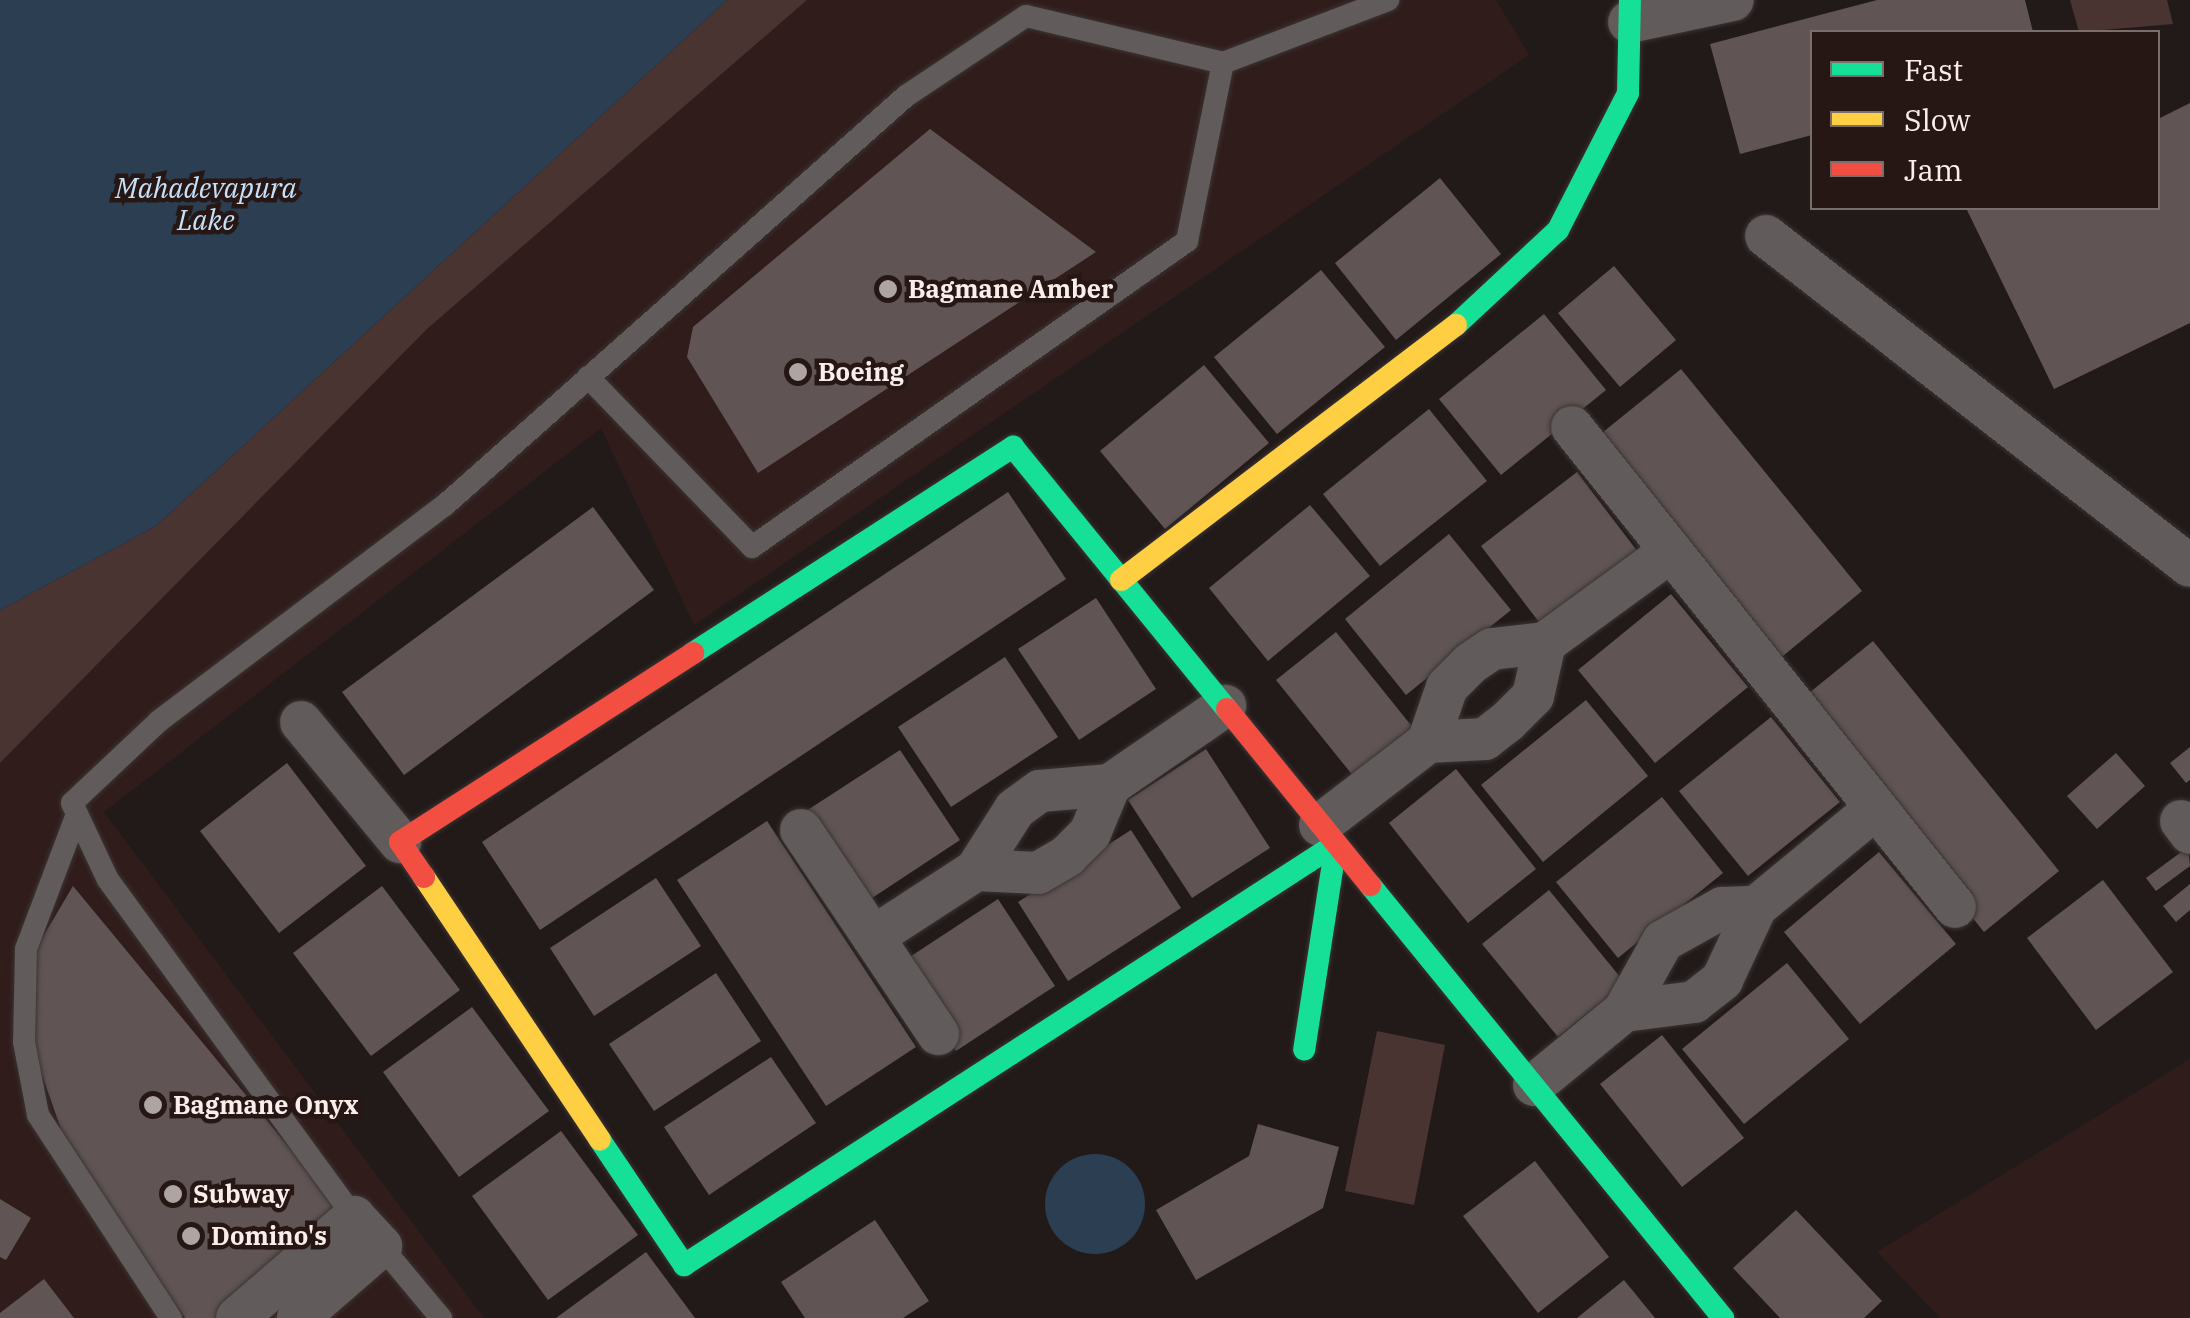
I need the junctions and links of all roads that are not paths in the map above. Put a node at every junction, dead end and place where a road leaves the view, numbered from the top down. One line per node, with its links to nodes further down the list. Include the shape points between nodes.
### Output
1 (1388, 0): 4 (lane)
2 (1733, 0): 3 (street)
3 (1629, 11): 10 (street, via 1628,94 1558,230 1460,322)
4 (1223, 64): 6 (lane, via 1026,16 906,96); 6 (lane, via 1187,240 752,547)
5 (1766, 236): 9 (street)
6 (588, 377): 17 (lane, via 445,505 159,720 72,803)
7 (1572, 427): 8 (street)
8 (1671, 551): 11 (street); 16 (street)
9 (2190, 566)
10 (1121, 580): 12 (street); 20 (street, via 1014,448)
11 (1544, 643): 14 (street, via 1492,649 1471,663 1447,687); 14 (street, via 1533,696 1507,722 1486,739)
12 (1224, 706): 15 (street); 19 (street)
13 (301, 722): 20 (street)
14 (1428, 742): 19 (street)
15 (1110, 785): 21 (street, via 1040,791 994,835); 21 (street, via 1090,833 1067,856 1038,873)
16 (1875, 809): 22 (street); 23 (street)
17 (77, 814): 29 (lane, via 108,880); 30 (lane, via 26,949 24,1042 38,1116)
18 (801, 830): 24 (street)
19 (1328, 834): 20 (street, via 684,1265); 27 (street); 28 (street)
20 (400, 842)
21 (976, 870): 24 (street)
22 (1756, 907): 25 (street, via 1722,908 1663,940); 25 (street, via 1722,980 1683,1005)
23 (1955, 907)
24 (873, 937): 26 (street)
25 (1624, 1012): 28 (street)
26 (938, 1034)
27 (1304, 1050)
28 (1534, 1085): 34 (street)
29 (368, 1232): 31 (street); 32 (street); 33 (lane)
30 (172, 1318)
31 (238, 1318)
32 (298, 1318)
33 (441, 1318)
34 (1723, 1318)

